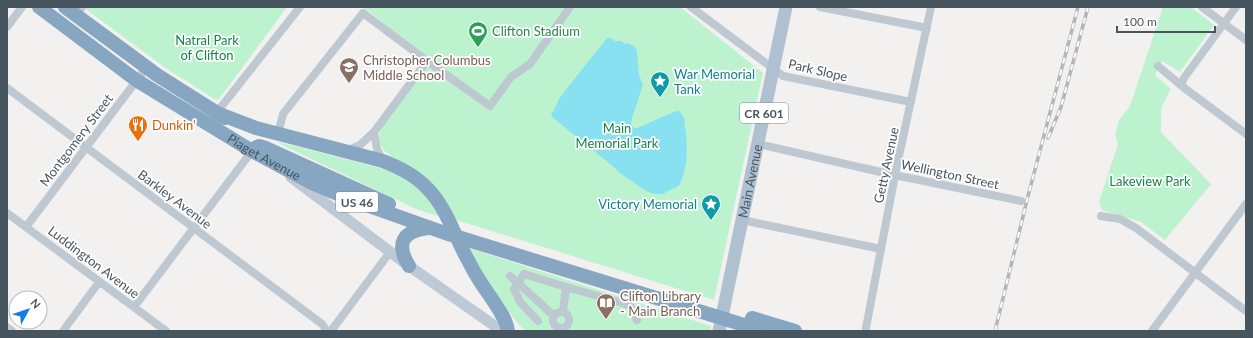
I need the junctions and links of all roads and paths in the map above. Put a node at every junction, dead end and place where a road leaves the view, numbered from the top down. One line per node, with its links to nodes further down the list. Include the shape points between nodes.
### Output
1 (22, 7): 13 (street)
2 (39, 7): 20 (highway, Piaget Avenue / US 46)
3 (300, 7): 24 (street)
4 (570, 7): 16 (street, via 530,64 511,77 490,106)
5 (691, 7): 19 (street, Park Slope)
6 (786, 7): 19 (main road, Main Avenue / CR 601)
7 (820, 7): 14 (street)
8 (931, 7): 14 (street, Getty Avenue)
9 (1202, 7): 12 (street)
10 (1236, 7): 12 (street)
11 (74, 10): 18 (highway, Piaget Avenue / US 46)
12 (1224, 24): 15 (street); 21 (street, via 1184,78)
13 (7, 27)
14 (926, 28): 23 (street, Getty Avenue)
15 (1246, 40)
16 (427, 61): 26 (street); 27 (street, via 363,13 283,114)
17 (1158, 66): 21 (street)
18 (146, 68): 20 (street, Montgomery Street); 24 (highway, Piaget Avenue / US 46)
19 (774, 69): 23 (street, Park Slope, via 783,76); 29 (main road, Main Avenue / CR 601)
20 (136, 80): 25 (highway, Piaget Avenue / US 46); 30 (street, Montgomery Street)
21 (1182, 86): 28 (street)
22 (7, 88): 30 (street, Barkley Avenue)
23 (911, 102): 36 (street, Getty Avenue)
24 (217, 113): 25 (street); 27 (highway); 35 (highway, Piaget Avenue / US 46)
25 (208, 124): 32 (highway, Piaget Avenue / US 46)
26 (374, 132): 31 (street, via 360,145); 33 (street, via 377,149)
27 (278, 134): 31 (highway)
28 (1246, 134)
29 (758, 144): 36 (street, Wellington Street); 42 (main road, Main Avenue / CR 601)
30 (86, 147): 43 (street, Montgomery Street); 44 (street, Barkley Avenue)
31 (347, 151): 33 (highway)
32 (252, 152): 34 (highway, Piaget Avenue / US 46); 35 (highway, via 259,146); 44 (street)
33 (383, 161): 63 (highway, via 414,176 437,199 468,262 499,310)
34 (274, 163): 45 (highway, US 46, via 352,200); 48 (street, Piaget Avenue)
35 (305, 165): 45 (highway, US 46)
36 (895, 175): 37 (street, Wellington Street); 47 (street, Getty Avenue)
37 (1021, 201)
38 (1246, 204): 40 (street)
39 (7, 213): 43 (street, Luddington Avenue)
40 (1243, 215): 50 (street)
41 (1101, 216): 50 (street, via 1120,219 1136,228)
42 (742, 220): 47 (street); 65 (main road, Main Avenue / CR 601)
43 (26, 227): 52 (street, Luddington Avenue)
44 (194, 228): 55 (street); 69 (street, Barkley Avenue, via 322,324)
45 (437, 228): 46 (highway, US 46); 49 (highway, via 417,229 403,239 403,256)
46 (462, 235): 71 (highway, US 46); 72 (highway, US 46)
47 (882, 249): 62 (street, Getty Avenue)
48 (390, 252): 49 (street, Piaget Avenue); 70 (street)
49 (409, 266): 63 (street, Piaget Avenue)
50 (1195, 272): 56 (street); 73 (street)
51 (510, 276): 53 (street)
52 (99, 282): 55 (street, Luddington Avenue); 67 (street)
53 (518, 283): 54 (street, via 524,274); 58 (street); 60 (street, via 514,289 520,302)
54 (566, 287): 57 (street); 59 (street, via 626,304 631,307)
55 (134, 308): 68 (street, Luddington Avenue)
56 (1246, 311)
57 (563, 312): 58 (street); 64 (street, via 568,317 568,322 566,326)
58 (554, 316): 64 (street)
59 (637, 320)
60 (538, 321)
61 (7, 327): 66 (street)
62 (866, 328)
63 (506, 329)
64 (555, 329)
65 (719, 330)
66 (12, 331)
67 (63, 331)
68 (166, 331)
69 (327, 331)
70 (331, 331)
71 (764, 331)
72 (795, 331)
73 (1152, 331)

